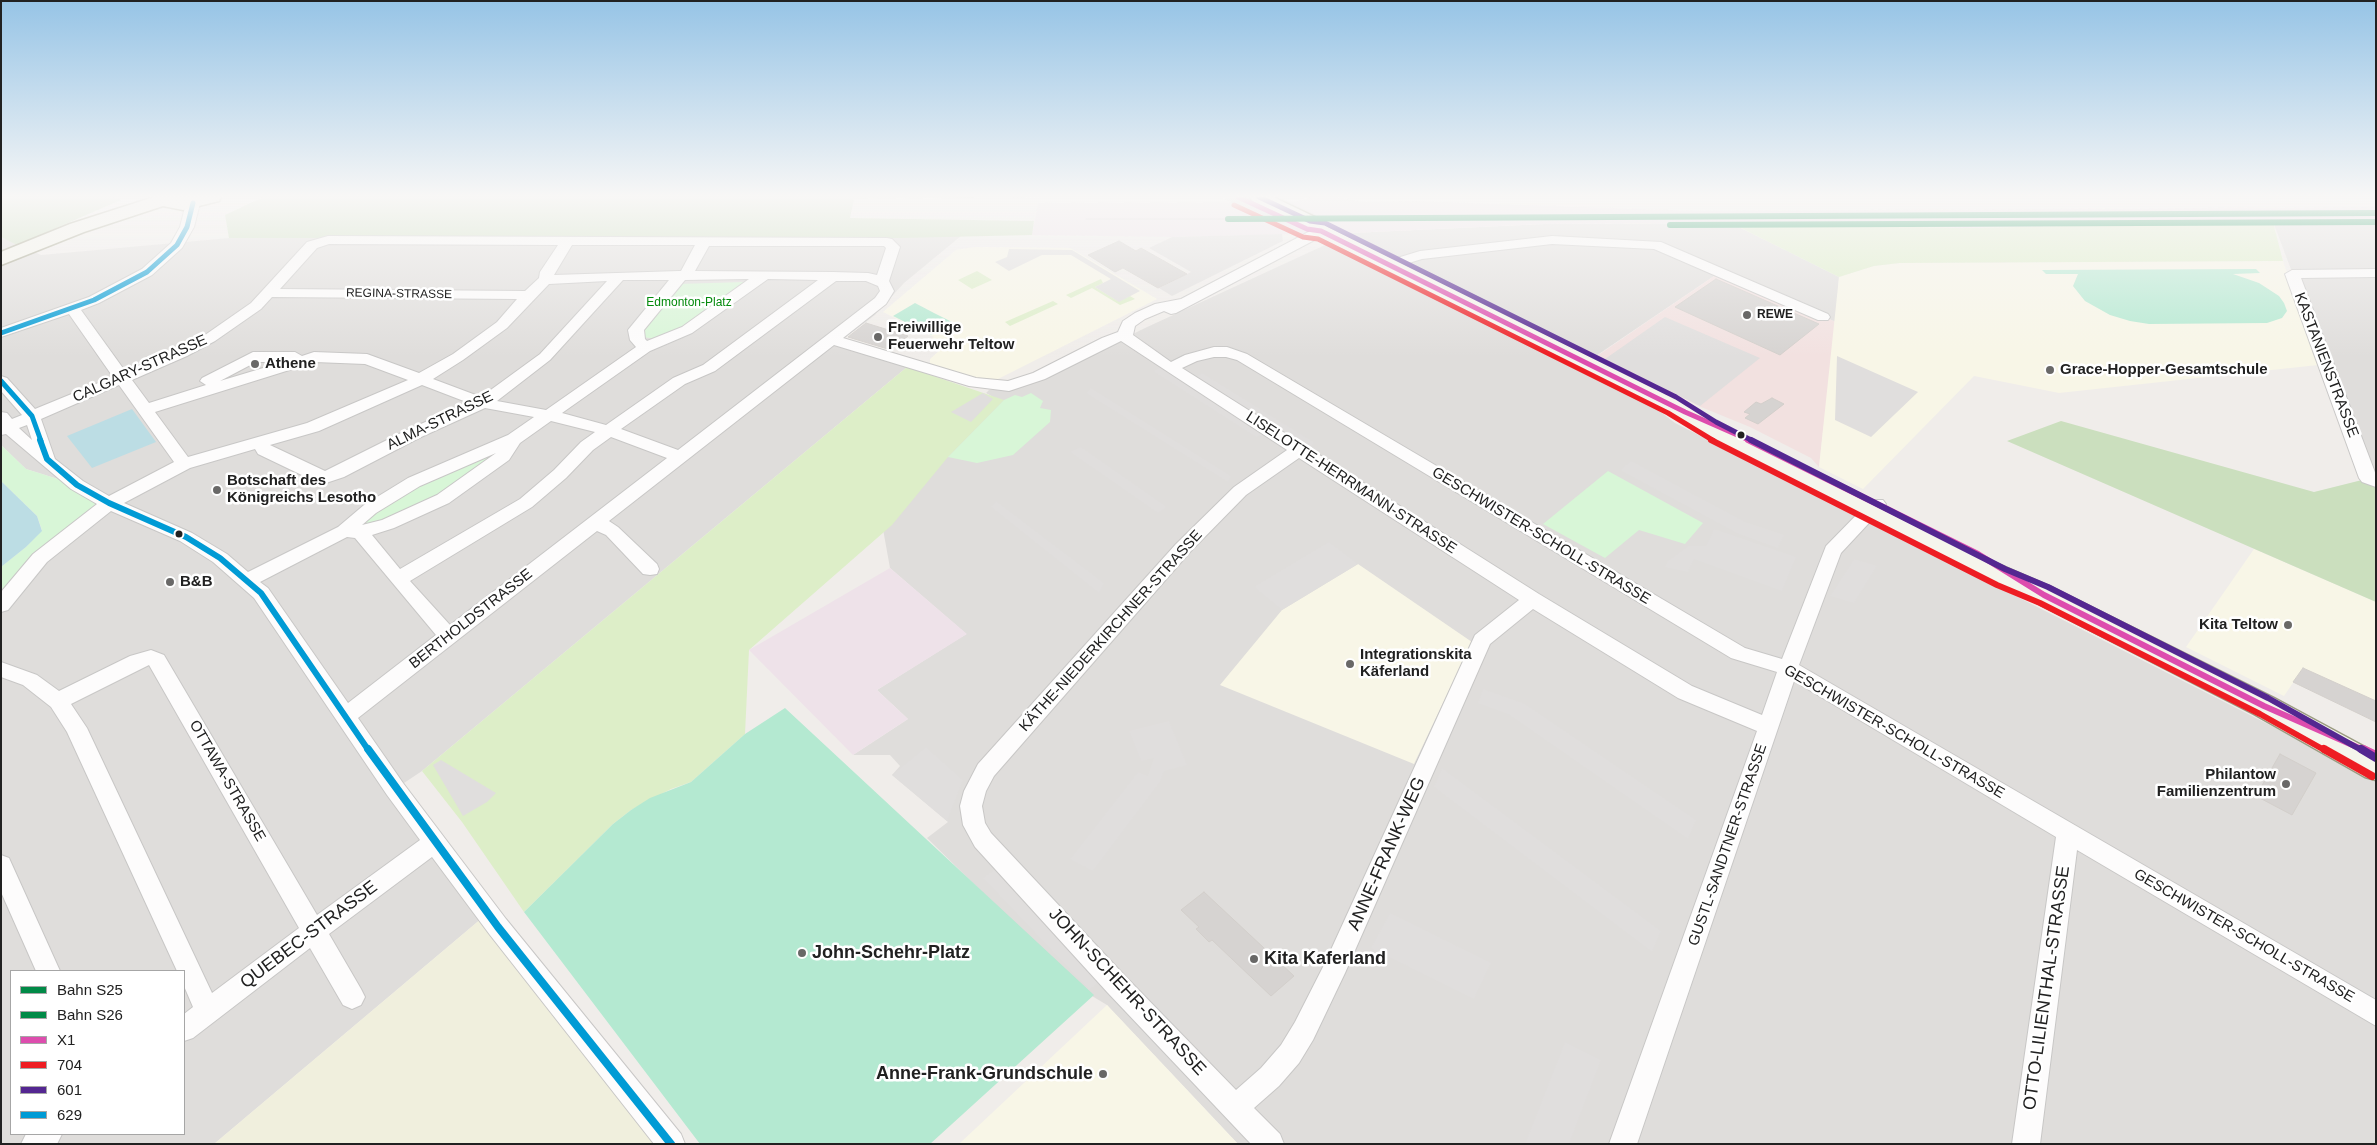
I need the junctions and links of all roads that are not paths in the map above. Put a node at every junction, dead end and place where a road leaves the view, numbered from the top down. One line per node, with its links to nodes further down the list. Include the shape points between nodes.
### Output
1 (22, 250): 11 (main road)
2 (172, 250): 22 (street, via 132,281)
3 (307, 250): 20 (street, CALGARY-STRASSE)
4 (562, 250): 18 (street, via 547,272)
5 (699, 250): 14 (street)
6 (892, 250): 19 (street)
7 (1267, 250): 26 (street, via 1132,332)
8 (1359, 250): 12 (main road)
9 (1460, 250): 12 (street, via 1420,255)
10 (1669, 250): 23 (street)
11 (1, 259)
12 (1388, 265): 46 (main road, via 1686,412 1723,427)
13 (2376, 273): 44 (street, KASTANIENSTRASSE, via 2292,274)
14 (684, 275): 15 (street); 16 (street); 27 (street, via 636,330 638,340)
15 (765, 275): 17 (street); 27 (street, via 687,330)
16 (619, 276): 18 (street); 32 (street, ALMA-STRASSE, via 545,357)
17 (833, 276): 19 (street, via 868,277); 37 (street, via 709,368 679,381)
18 (546, 280): 21 (street)
19 (885, 286): 25 (street, BERTHOLDSTRASSE, via 880,301)
20 (268, 293): 21 (street, REGINA-STRASSE); 29 (street, CALGARY-STRASSE, via 256,306 210,338)
21 (530, 296): 30 (street, via 502,325 458,358)
22 (72, 308): 24 (street); 29 (street)
23 (1823, 317)
24 (1, 333)
25 (832, 339): 26 (street, via 975,383 1009,386 1039,376 1107,341); 41 (street, BERTHOLDSTRASSE)
26 (1130, 340): 28 (street, LISELOTTE-HERRMANN-STRASSE)
27 (645, 348): 35 (street)
28 (1171, 368): 40 (street, LISELOTTE-HERRMANN-STRASSE); 55 (street, GESCHWISTER-SCHOLL-STRASSE, via 1214,352 1242,357 1738,653)
29 (122, 378): 33 (street); 34 (street, CALGARY-STRASSE)
30 (421, 379): 32 (street); 33 (street, via 367,359 314,357); 39 (street, via 363,407)
31 (1, 381): 34 (street)
32 (483, 403): 35 (street); 39 (street, ALMA-STRASSE, via 326,477 264,450)
33 (146, 409): 43 (street)
34 (32, 416): 36 (street, CALGARY-STRASSE); 42 (street)
35 (548, 416): 37 (street); 38 (street)
36 (4, 424): 42 (street)
37 (610, 431): 41 (street); 50 (street, via 587,446 526,503)
38 (514, 439): 48 (street, via 414,482 370,509); 48 (street, via 503,456 443,499 388,524)
39 (261, 443): 43 (street)
40 (1300, 450): 52 (street, LISELOTTE-HERRMANN-STRASSE); 64 (street, KÄTHE-NIEDERKIRCHNER-STRASSE, via 1240,491 1196,535 986,770 971,806 974,825)
41 (680, 457): 47 (street, BERTHOLDSTRASSE)
42 (47, 459): 45 (street, via 77,485)
43 (184, 464): 45 (street)
44 (2372, 479)
45 (109, 503): 51 (street, via 186,537); 53 (street, via 40,558)
46 (1874, 507): 55 (street, GUSTL-SANDTNER-STRASSE, via 1833,550); 58 (main road, via 2001,577 2044,595)
47 (596, 522): 49 (street, via 612,531); 54 (street, BERTHOLDSTRASSE)
48 (352, 532): 50 (street); 51 (street)
49 (650, 569)
50 (398, 579): 54 (street)
51 (248, 580): 59 (street, via 261,593)
52 (1532, 599): 60 (street, LISELOTTE-HERRMANN-STRASSE, via 1685,692); 73 (street, ANNE-FRANK-WEG, via 1482,640 1337,965 1304,1031 1270,1077)
53 (1, 605)
54 (449, 637): 59 (street, BERTHOLDSTRASSE)
55 (1788, 668): 60 (street, GUSTL-SANDTNER-STRASSE); 63 (street, GESCHWISTER-SCHOLL-STRASSE)
56 (1, 669): 57 (street, via 30,680)
57 (58, 700): 67 (street, OTTAWA-STRASSE, via 137,662 151,657 157,660); 70 (street, via 76,728)
58 (2264, 706): 61 (main road); 62 (main road)
59 (346, 716): 65 (street)
60 (1769, 727): 78 (street, GUSTL-SANDTNER-STRASSE)
61 (2376, 755)
62 (2376, 768)
63 (2068, 833): 71 (street, GESCHWISTER-SCHOLL-STRASSE); 79 (street, OTTO-LILIENTHAL-STRASSE)
64 (983, 840): 73 (street, JOHN-SCHEHR-STRASSE)
65 (435, 842): 67 (street, QUEBEC-STRASSE); 76 (street)
66 (1, 865): 68 (street)
67 (314, 930): 69 (street, OTTAWA-STRASSE); 70 (street, QUEBEC-STRASSE)
68 (48, 970)
69 (352, 997)
70 (208, 1011): 72 (street, QUEBEC-STRASSE)
71 (2376, 1014)
72 (185, 1029)
73 (1236, 1107): 77 (street, JOHN-SCHEHR-STRASSE)
74 (47, 1135): 75 (street)
75 (35, 1144)
76 (671, 1144)
77 (1270, 1144)
78 (1623, 1144)
79 (2026, 1144)

